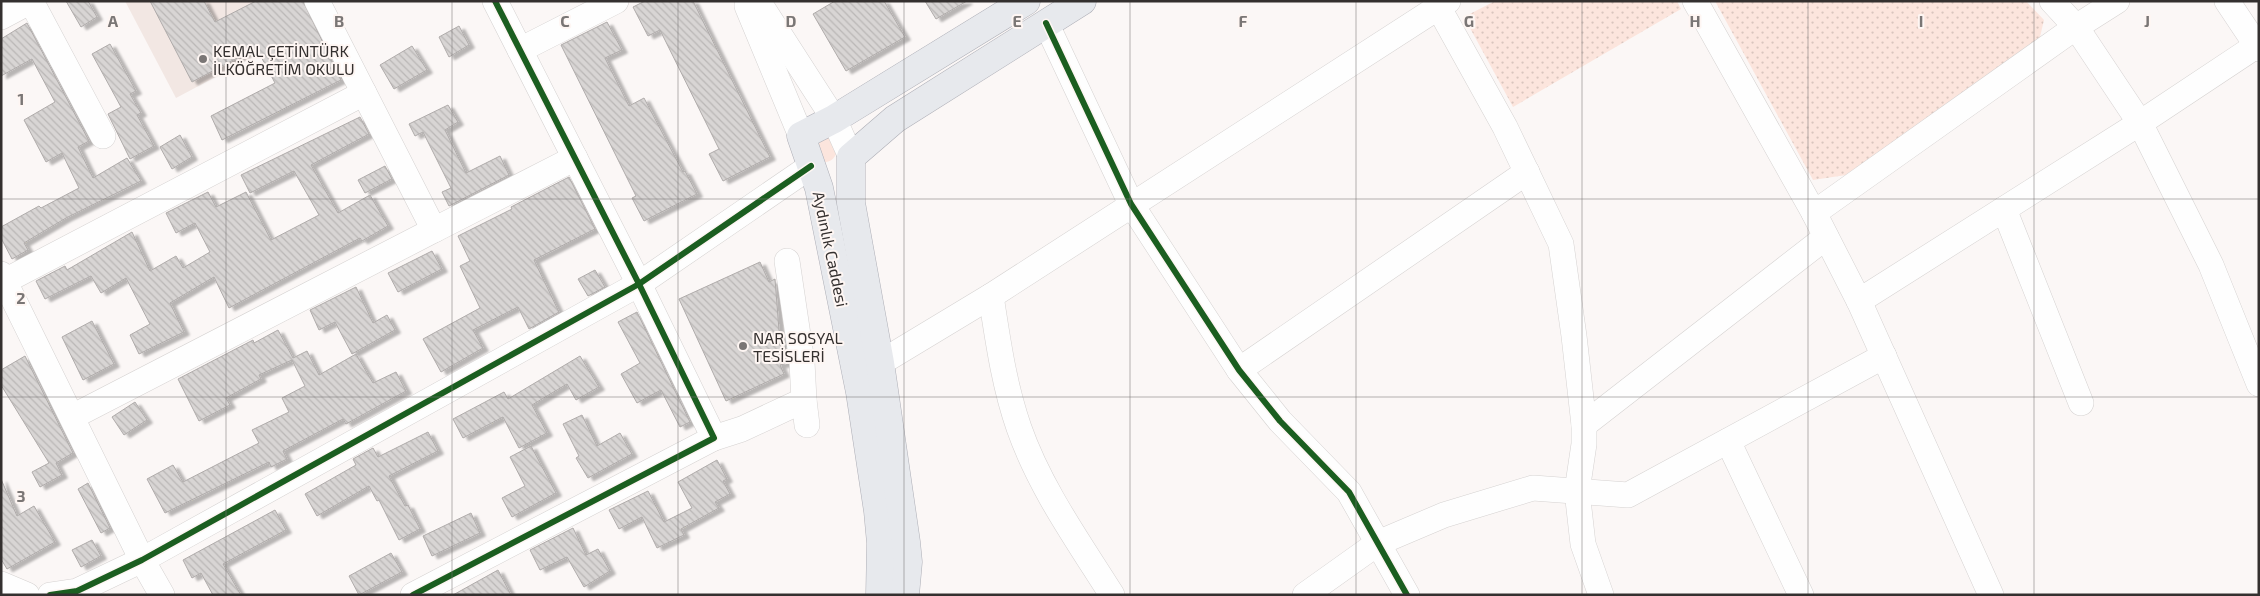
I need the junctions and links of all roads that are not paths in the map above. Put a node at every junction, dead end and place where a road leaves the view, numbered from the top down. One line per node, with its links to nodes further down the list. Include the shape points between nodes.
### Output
1 (31, 1): 14 (street); 22 (street)
2 (317, 1): 19 (street)
3 (495, 1): 18 (street)
4 (616, 1): 18 (street)
5 (745, 1): 23 (street)
6 (758, 1): 20 (street)
7 (1026, 1): 20 (main road)
8 (1082, 1): 15 (main road)
9 (1695, 1): 30 (street)
10 (2052, 1): 16 (street)
11 (2117, 1): 16 (street)
12 (2227, 1): 17 (street)
13 (1440, 3): 27 (street); 28 (street)
14 (1, 17)
15 (1046, 23): 24 (main road, via 895,119); 28 (street)
16 (2076, 27): 21 (street); 30 (street)
17 (2258, 47): 21 (street)
18 (520, 50): 25 (street)
19 (364, 94): 31 (street); 34 (street)
20 (834, 119): 23 (main road); 24 (street)
21 (2140, 123): 29 (street); 41 (street, via 2212,265)
22 (103, 136)
23 (801, 136): 26 (main road, Aydınlık Caddesi)
24 (851, 156): 26 (main road); 39 (main road, Aydınlık Caddesi, via 851,203)
25 (575, 158): 31 (street); 35 (street)
26 (813, 172): 35 (street); 59 (main road, Aydınlık Caddesi, via 858,382 881,543)
27 (1527, 172): 40 (street); 46 (street, via 1561,244)
28 (1131, 204): 36 (street); 40 (street)
29 (2004, 209): 37 (street); 43 (street)
30 (1814, 213): 32 (street)
31 (434, 230): 44 (street)
32 (1826, 237): 37 (street); 46 (street)
33 (787, 261): 42 (street, via 802,362)
34 (3, 278): 44 (street)
35 (639, 284): 47 (street); 51 (street)
36 (991, 296): 39 (street); 60 (street, via 1003,372 1019,428 1046,490)
37 (1859, 301): 38 (street)
38 (1884, 356): 48 (street); 64 (street)
39 (880, 363): 53 (main road, Aydınlık Caddesi, via 906,542)
40 (1239, 370): 50 (street, via 1280,421 1349,492)
41 (2259, 384)
42 (803, 391): 45 (street); 47 (street, via 735,417)
43 (2081, 403)
44 (72, 417): 51 (street)
45 (807, 425)
46 (1584, 425): 49 (street)
47 (711, 432): 58 (street)
48 (1728, 441): 49 (street, via 1628,495); 63 (street)
49 (1577, 491): 50 (street, via 1532,488 1444,515); 62 (street, via 1583,544)
50 (1378, 543): 54 (street); 61 (street)
51 (142, 560): 56 (street, via 77,591); 57 (street)
52 (1, 584): 55 (street)
53 (907, 592)
54 (1311, 593)
55 (26, 595)
56 (50, 595)
57 (162, 595)
58 (413, 595)
59 (880, 595)
60 (1112, 595)
61 (1407, 595)
62 (1601, 595)
63 (1801, 595)
64 (1991, 595)

